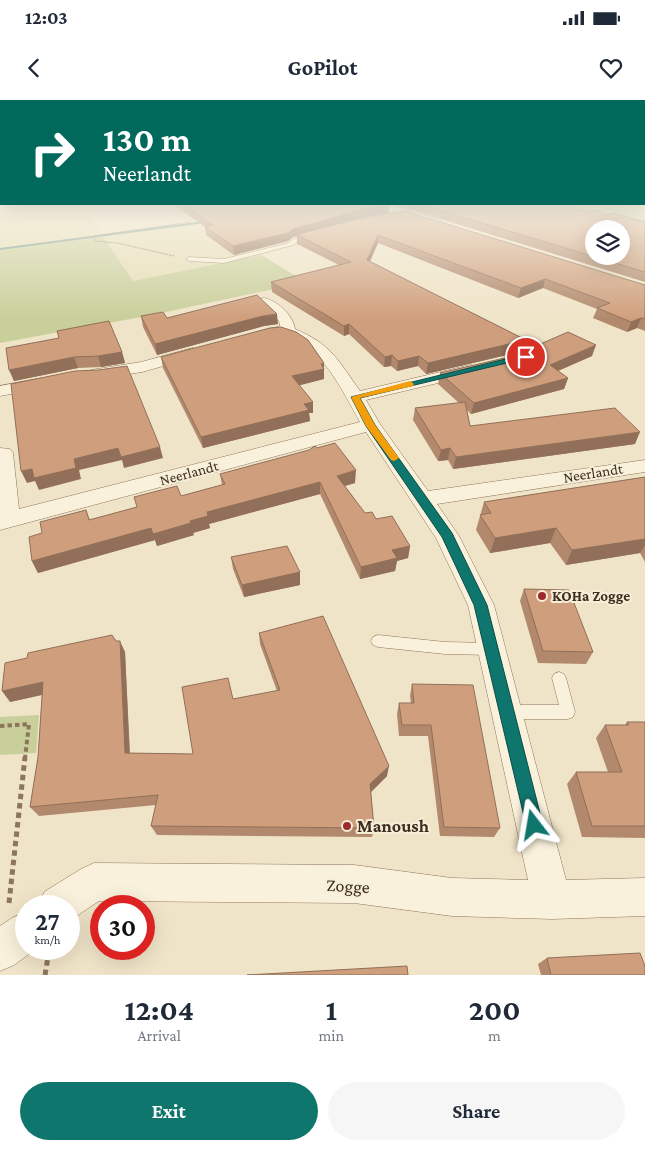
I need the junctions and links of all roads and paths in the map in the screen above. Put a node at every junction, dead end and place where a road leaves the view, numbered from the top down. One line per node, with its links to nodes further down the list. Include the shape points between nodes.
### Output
1 (93, 237): 3 (path, via 94,241)
2 (308, 237): 3 (lane, via 224,261)
3 (189, 259)
4 (264, 302): 5 (street, via 286,319)
5 (288, 331): 6 (street); 10 (street, via 306,339 327,355)
6 (259, 334)
7 (212, 348): 9 (street, via 142,367)
8 (488, 366): 10 (street)
9 (0, 391)
10 (355, 397): 11 (street)
11 (371, 426): 14 (street); 15 (street, Neerlandt)
12 (3, 453): 15 (street, Neerlandt)
13 (645, 466): 14 (street, Neerlandt)
14 (423, 499): 17 (street, via 448,536 481,605)
15 (4, 521)
16 (378, 641): 17 (lane)
17 (491, 649): 19 (street)
18 (559, 678): 19 (lane, via 568,712)
19 (507, 712): 23 (street)
20 (0, 726): 24 (path, via 29,724)
21 (74, 895): 23 (street, Zogge, via 94,882 354,884 452,897)
22 (645, 897): 23 (street, Zogge)
23 (552, 900)
24 (10, 944)
25 (48, 960): 26 (path)
26 (45, 975)

